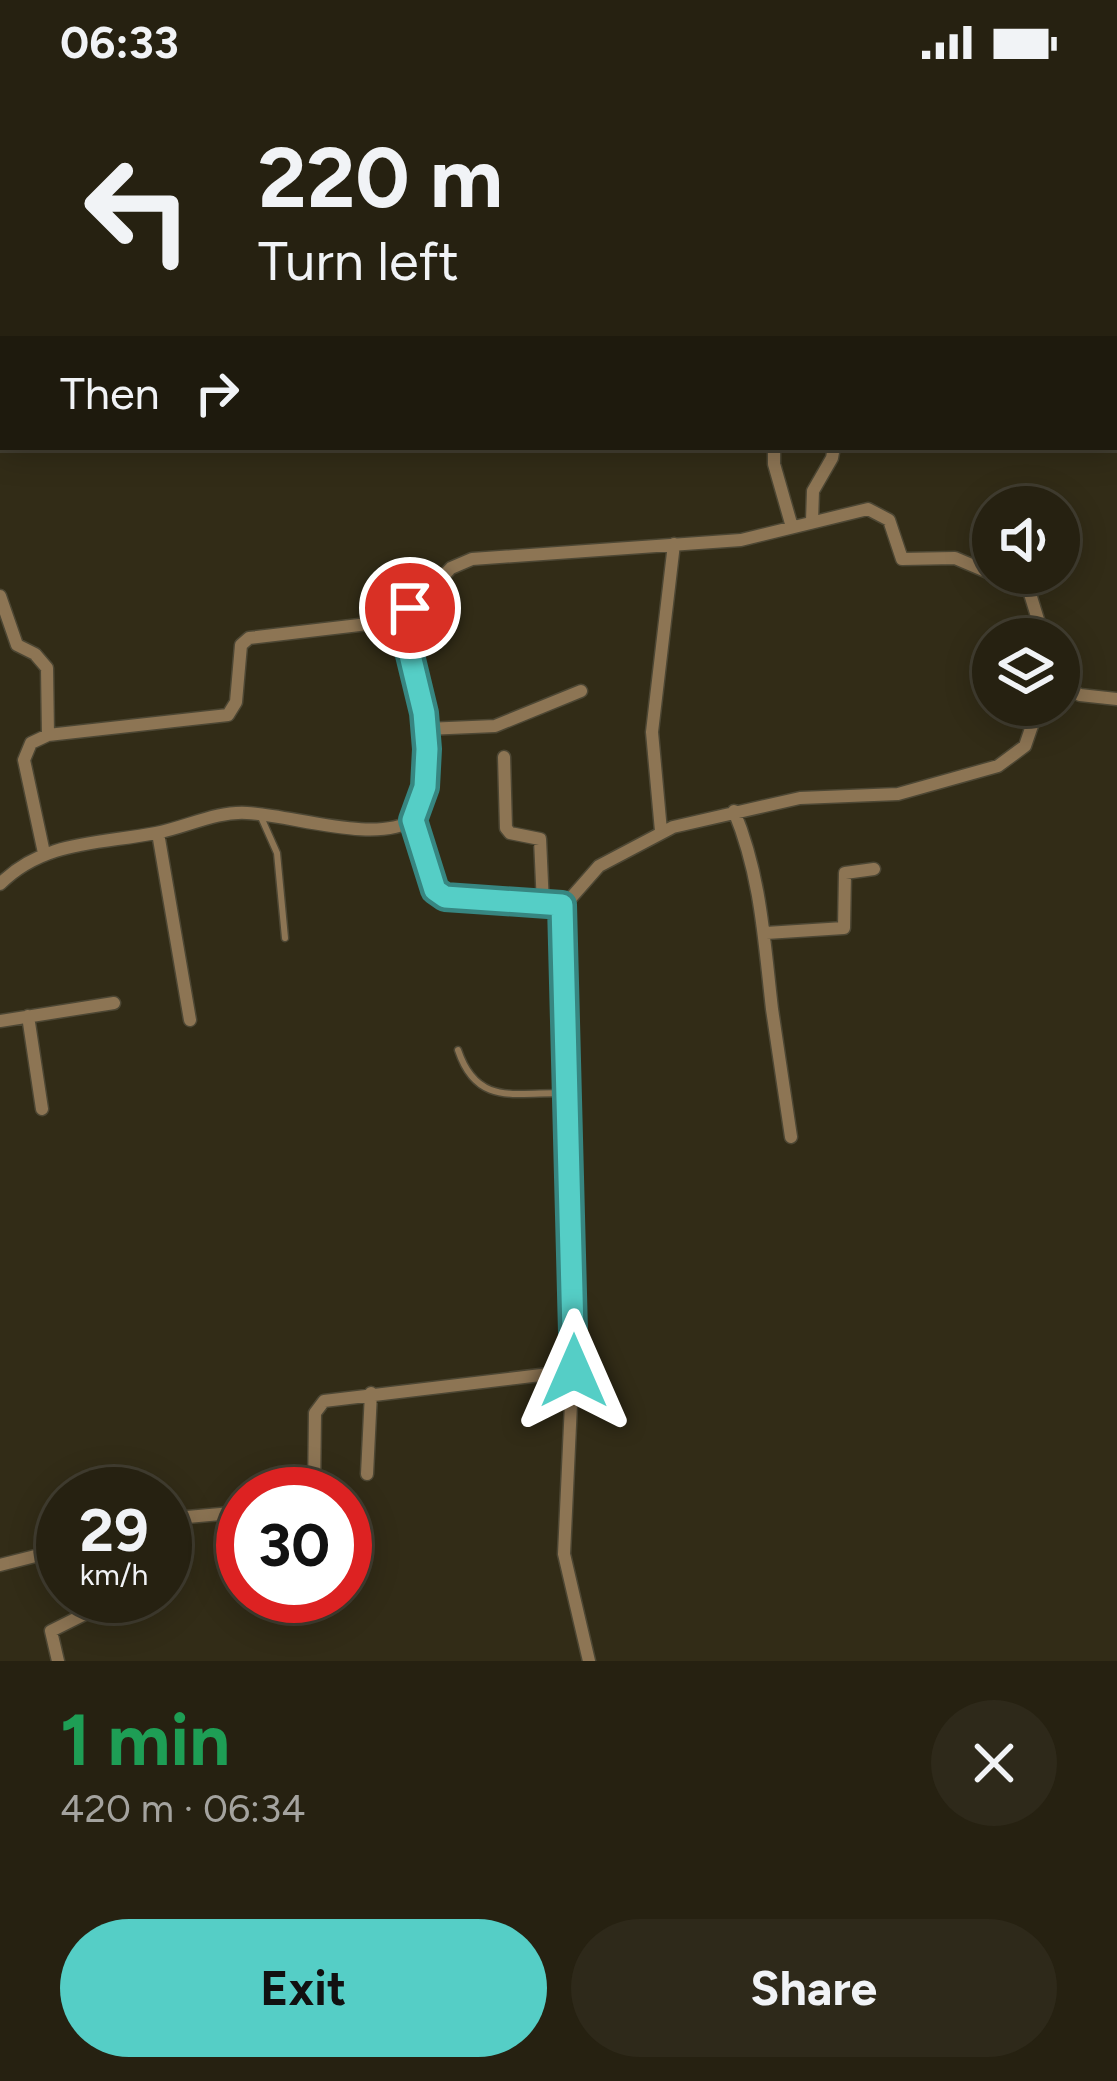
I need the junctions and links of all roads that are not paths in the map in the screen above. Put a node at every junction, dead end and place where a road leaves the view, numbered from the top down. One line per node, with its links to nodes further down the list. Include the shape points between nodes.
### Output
1 (774, 450): 4 (street)
2 (833, 450): 3 (street, via 814,487)
3 (812, 521): 4 (street); 7 (street, via 876,511 892,527 902,559 955,558 1027,584)
4 (791, 527): 5 (street)
5 (674, 544): 8 (street, via 472,559 452,568); 19 (street, via 652,732)
6 (0, 596): 14 (street, via 17,645 47,668)
7 (1038, 618)
8 (402, 620): 13 (street); 14 (street, via 249,638 240,651 235,709 223,717)
9 (581, 691): 13 (street, via 495,726)
10 (1080, 694): 11 (street)
11 (1117, 699)
12 (1033, 726): 16 (street, via 1018,754 986,771 891,795 820,796)
13 (426, 729): 18 (street, via 425,787)
14 (48, 735): 21 (street, via 31,743 24,760)
15 (504, 757): 24 (street, via 506,828 540,838)
16 (734, 811): 19 (street); 26 (street)
17 (260, 814): 18 (street, via 373,830); 20 (street, via 227,814); 27 (lane, via 277,853)
18 (413, 820): 24 (street, via 439,895)
19 (662, 831): 25 (street, via 599,866)
20 (158, 833): 21 (street); 30 (street)
21 (44, 853): 23 (street)
22 (874, 869): 26 (street, via 846,872 844,928)
23 (0, 884)
24 (543, 905): 25 (street)
25 (562, 905): 33 (street)
26 (766, 933): 35 (street)
27 (285, 938)
28 (113, 1004): 29 (street)
29 (28, 1016): 31 (street); 34 (street)
30 (190, 1020)
31 (0, 1021)
32 (458, 1050): 33 (lane, via 466,1074 488,1090)
33 (568, 1094): 36 (street)
34 (41, 1109)
35 (791, 1137)
36 (574, 1371): 37 (street); 44 (street, via 564,1554)
37 (371, 1393): 38 (street, via 318,1406); 39 (street)
38 (314, 1467)
39 (367, 1467)
40 (36, 1555): 41 (street)
41 (0, 1564)
42 (67, 1623): 43 (street, via 51,1631)
43 (58, 1661)
44 (589, 1661)

